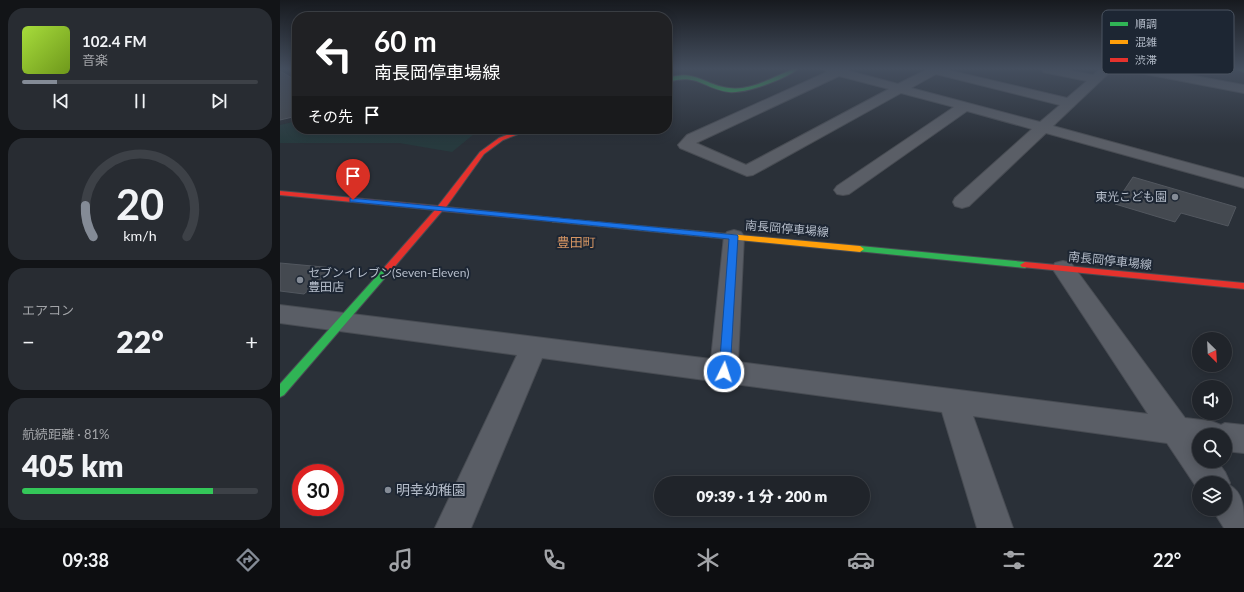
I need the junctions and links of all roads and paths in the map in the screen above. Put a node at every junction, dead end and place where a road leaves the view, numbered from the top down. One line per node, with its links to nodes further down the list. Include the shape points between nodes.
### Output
1 (787, 94): 2 (street, via 692,138 686,145 747,171)
2 (891, 94)
3 (918, 94): 7 (street)
4 (1033, 94): 6 (street)
5 (1080, 94): 6 (street)
6 (1070, 103): 8 (street)
7 (965, 106): 8 (street); 11 (street)
8 (1044, 128): 10 (street); 13 (street)
9 (515, 134): 14 (main road, via 482,152)
10 (1244, 183)
11 (843, 190)
12 (280, 193): 14 (main road, 南長岡停車場線)
13 (962, 202)
14 (441, 208): 15 (main road, 南長岡停車場線); 19 (main road)
15 (734, 236): 16 (main road, 南長岡停車場線); 21 (street)
16 (1063, 268): 17 (main road, 南長岡停車場線); 24 (street)
17 (1244, 286)
18 (280, 314): 19 (street)
19 (342, 321): 20 (street); 22 (main road)
20 (534, 347): 21 (street); 31 (street)
21 (724, 372): 23 (street)
22 (280, 392)
23 (952, 402): 24 (street); 32 (street)
24 (1176, 431): 25 (street); 28 (street)
25 (1192, 433)
26 (1232, 438): 27 (street)
27 (1244, 439)
28 (1208, 476)
29 (1232, 510): 30 (street)
30 (1244, 527)
31 (453, 528)
32 (995, 528)

